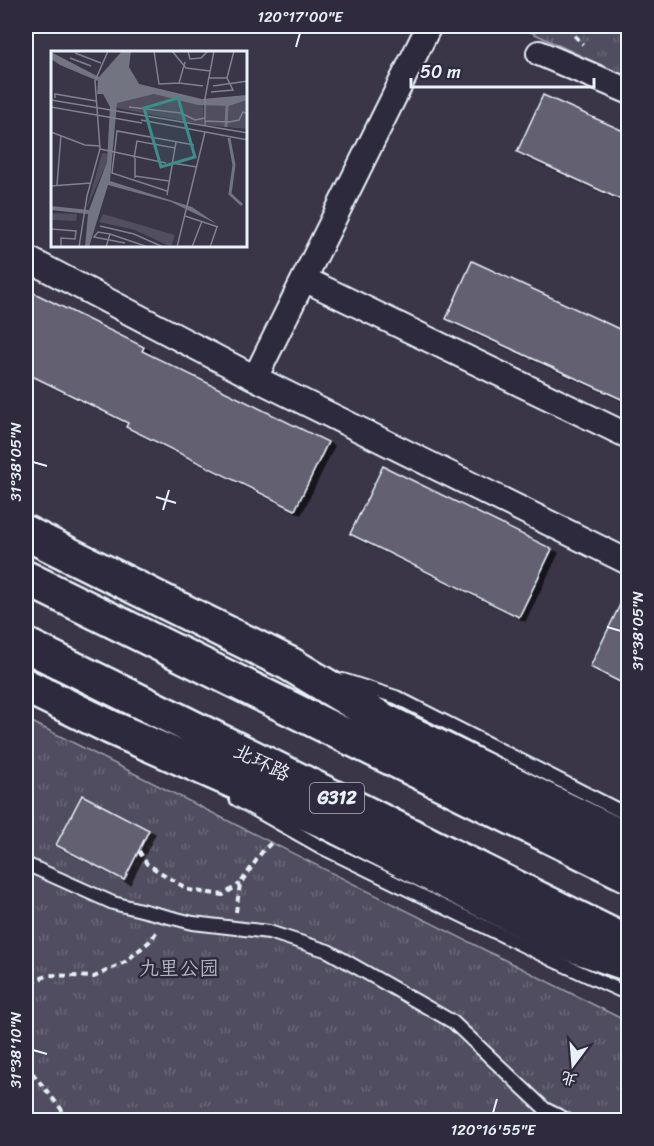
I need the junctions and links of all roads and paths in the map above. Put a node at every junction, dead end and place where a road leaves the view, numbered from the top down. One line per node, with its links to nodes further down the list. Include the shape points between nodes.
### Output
1 (429, 26): 7 (street)
2 (570, 26): 3 (path)
3 (587, 47)
4 (538, 52): 5 (street)
5 (628, 91)
6 (26, 258): 8 (street)
7 (304, 279): 8 (street); 9 (street)
8 (255, 378): 11 (street)
9 (628, 436)
10 (26, 533): 14 (highway)
11 (628, 562)
12 (26, 578): 22 (highway)
13 (35, 649): 26 (highway, 北环路 / G312)
14 (290, 664): 17 (lane, via 396,697); 19 (highway, via 382,720)
15 (26, 686): 16 (highway)
16 (110, 727): 18 (lane); 27 (highway, via 331,824 567,943)
17 (628, 815)
18 (287, 828): 23 (path, via 262,852); 31 (lane)
19 (628, 840)
20 (139, 851): 23 (path, via 147,864 189,890 223,896)
21 (26, 864): 24 (lane, via 113,903)
22 (628, 875)
23 (240, 884): 25 (path)
24 (167, 916): 25 (lane); 29 (path, via 150,941 125,962 94,978 50,975)
25 (234, 927): 34 (lane, via 269,932 328,951 453,1022 545,1109)
26 (628, 943)
27 (628, 964)
28 (26, 973): 29 (path)
29 (30, 982): 30 (path)
30 (26, 991)
31 (628, 994)
32 (26, 1065): 33 (path)
33 (70, 1120)
34 (567, 1120)

